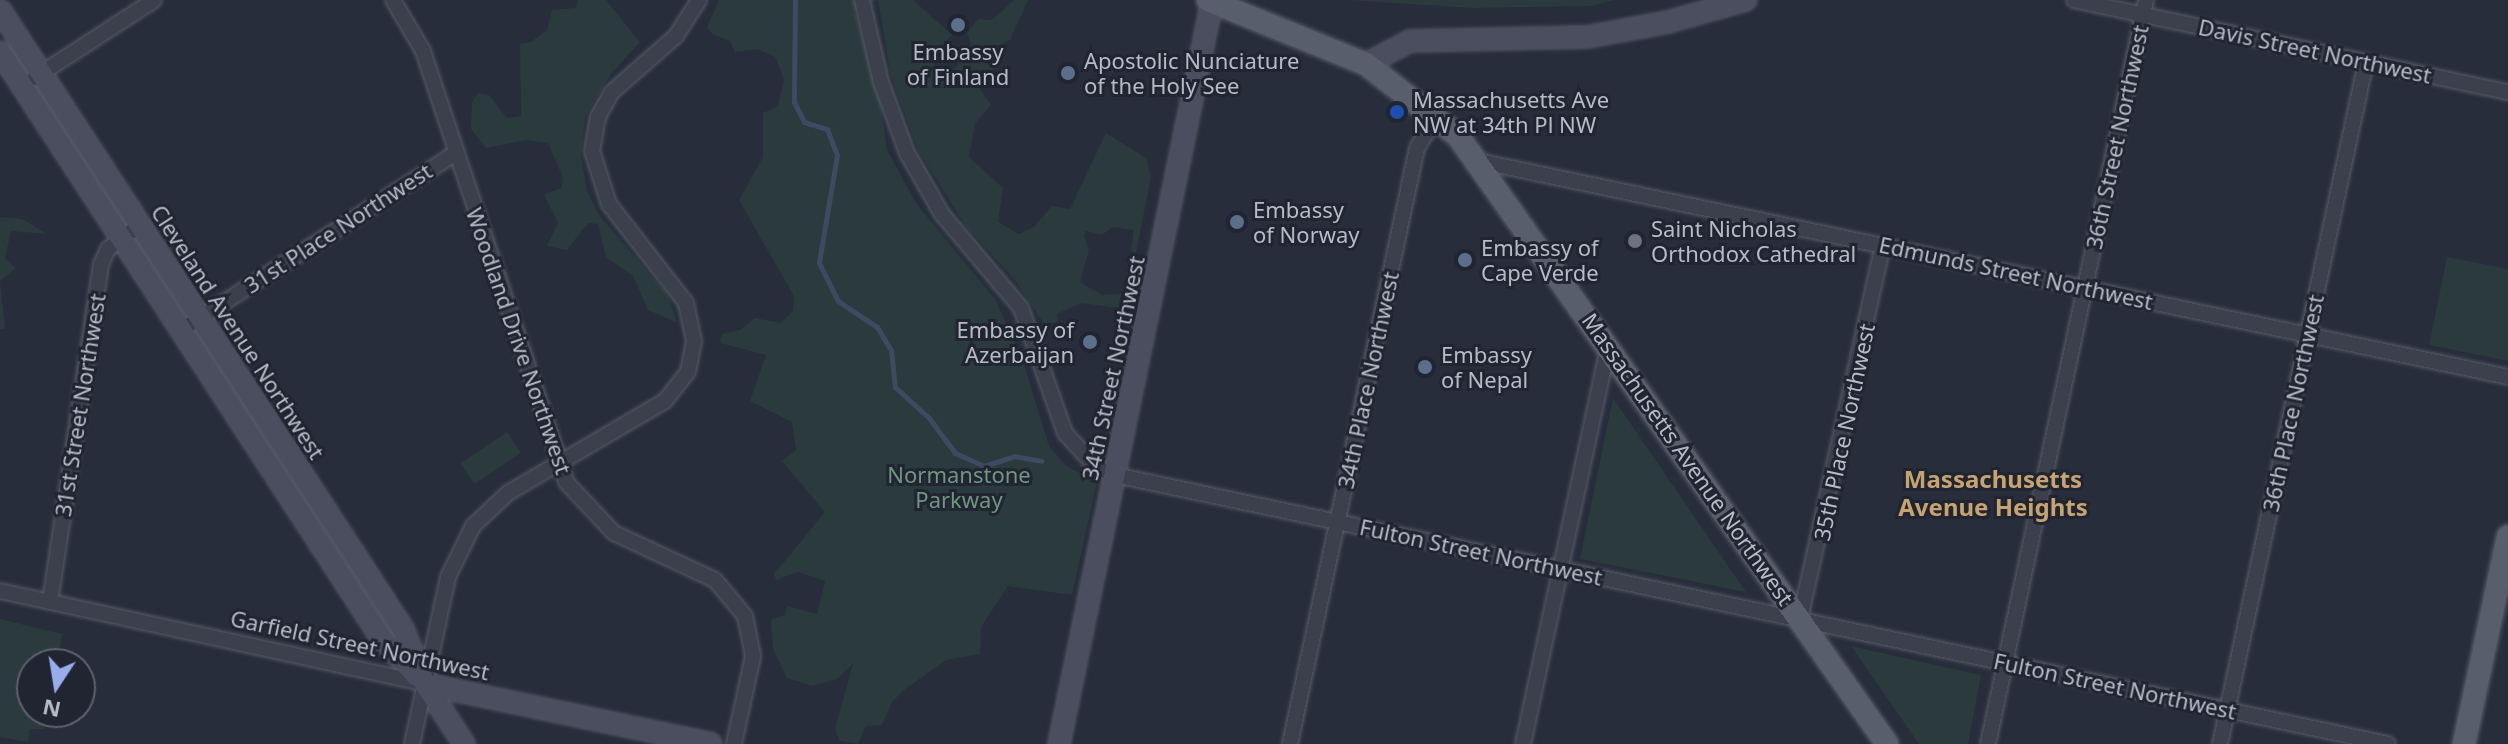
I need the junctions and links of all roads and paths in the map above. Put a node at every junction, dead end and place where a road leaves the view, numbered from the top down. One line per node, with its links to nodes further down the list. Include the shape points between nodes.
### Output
1 (154, 0): 13 (street)
2 (699, 0): 28 (street, via 676,36 612,92 595,125 592,151 609,204 686,303 694,341 691,364 665,401)
3 (862, 0): 29 (street, Fulton Street Northwest, via 883,90 918,176 951,225 1021,308 1074,447)
4 (1746, 0): 12 (main road, via 1587,37 1410,41)
5 (2074, 0): 8 (street, Davis Street Northwest)
6 (1211, 1): 12 (main road, Massachusetts Avenue Northwest); 29 (main road, 34th Street Northwest)
7 (402, 3): 17 (street, Woodland Drive Northwest)
8 (2145, 7): 11 (street, Davis Street Northwest); 22 (street, 36th Street Northwest)
9 (0, 10): 13 (main road, Cleveland Avenue Northwest)
10 (0, 52): 14 (main road, Cleveland Avenue Northwest)
11 (2366, 62): 15 (street, Davis Street Northwest); 25 (street, 36th Place Northwest)
12 (1366, 64): 16 (main road, Massachusetts Avenue Northwest)
13 (41, 74): 14 (street); 19 (main road, Cleveland Avenue Northwest)
14 (22, 85): 20 (main road, Cleveland Avenue Northwest)
15 (2508, 92)
16 (1437, 116): 18 (main road, Massachusetts Avenue Northwest); 32 (street, 34th Place Northwest, via 1417,148)
17 (456, 153): 23 (street, 31st Place Northwest); 28 (street, Woodland Drive Northwest)
18 (1478, 161): 21 (street, Edmunds Street Northwest); 26 (main road, Massachusetts Avenue Northwest)
19 (140, 225): 20 (street, 31st Street Northwest); 23 (main road, Cleveland Avenue Northwest)
20 (122, 238): 24 (main road, Cleveland Avenue Northwest); 36 (street, 31st Street Northwest, via 101,264)
21 (1883, 245): 22 (street, Edmunds Street Northwest); 37 (street, 35th Place Northwest)
22 (2085, 288): 25 (street, Edmunds Street Northwest); 38 (street, 36th Street Northwest)
23 (199, 318): 24 (street, 31st Place Northwest); 30 (main road, Cleveland Avenue Northwest)
24 (181, 330): 31 (main road, Cleveland Avenue Northwest)
25 (2308, 335): 27 (street, Edmunds Street Northwest); 40 (street, 36th Place Northwest)
26 (1608, 346): 34 (street); 37 (main road, Massachusetts Avenue Northwest)
27 (2508, 377)
28 (558, 465): 39 (street, via 494,504 461,544 448,577); 44 (street, Woodland Drive Northwest, via 581,501 614,533 709,577 739,606 753,650)
29 (1115, 475): 32 (street, Fulton Street Northwest); 45 (main road, 34th Street Northwest)
30 (305, 479): 31 (main road); 39 (main road, Cleveland Avenue Northwest, via 403,629)
31 (286, 491): 39 (main road, Cleveland Avenue Northwest, via 382,639)
32 (1338, 522): 34 (street, Fulton Street Northwest); 46 (street, 34th Place Northwest)
33 (2508, 537): 52 (main road)
34 (1560, 569): 37 (street, Fulton Street Northwest); 47 (street)
35 (0, 591): 36 (street, Garfield Street Northwest)
36 (50, 602): 39 (street, Garfield Street Northwest)
37 (1800, 619): 38 (street, Fulton Street Northwest); 48 (main road, Massachusetts Avenue Northwest)
38 (2005, 662): 40 (street, Fulton Street Northwest); 49 (street, 36th Street Northwest)
39 (425, 684): 41 (street); 42 (main road, Cleveland Avenue Northwest); 43 (main road, Garfield Street Northwest)
40 (2227, 710): 50 (street, 36th Place Northwest); 51 (street, Fulton Street Northwest)
41 (412, 744)
42 (464, 744)
43 (711, 744)
44 (734, 744)
45 (1059, 744)
46 (1290, 744)
47 (1523, 744)
48 (1887, 744)
49 (1988, 744)
50 (2220, 744)
51 (2388, 744)
52 (2464, 744)

